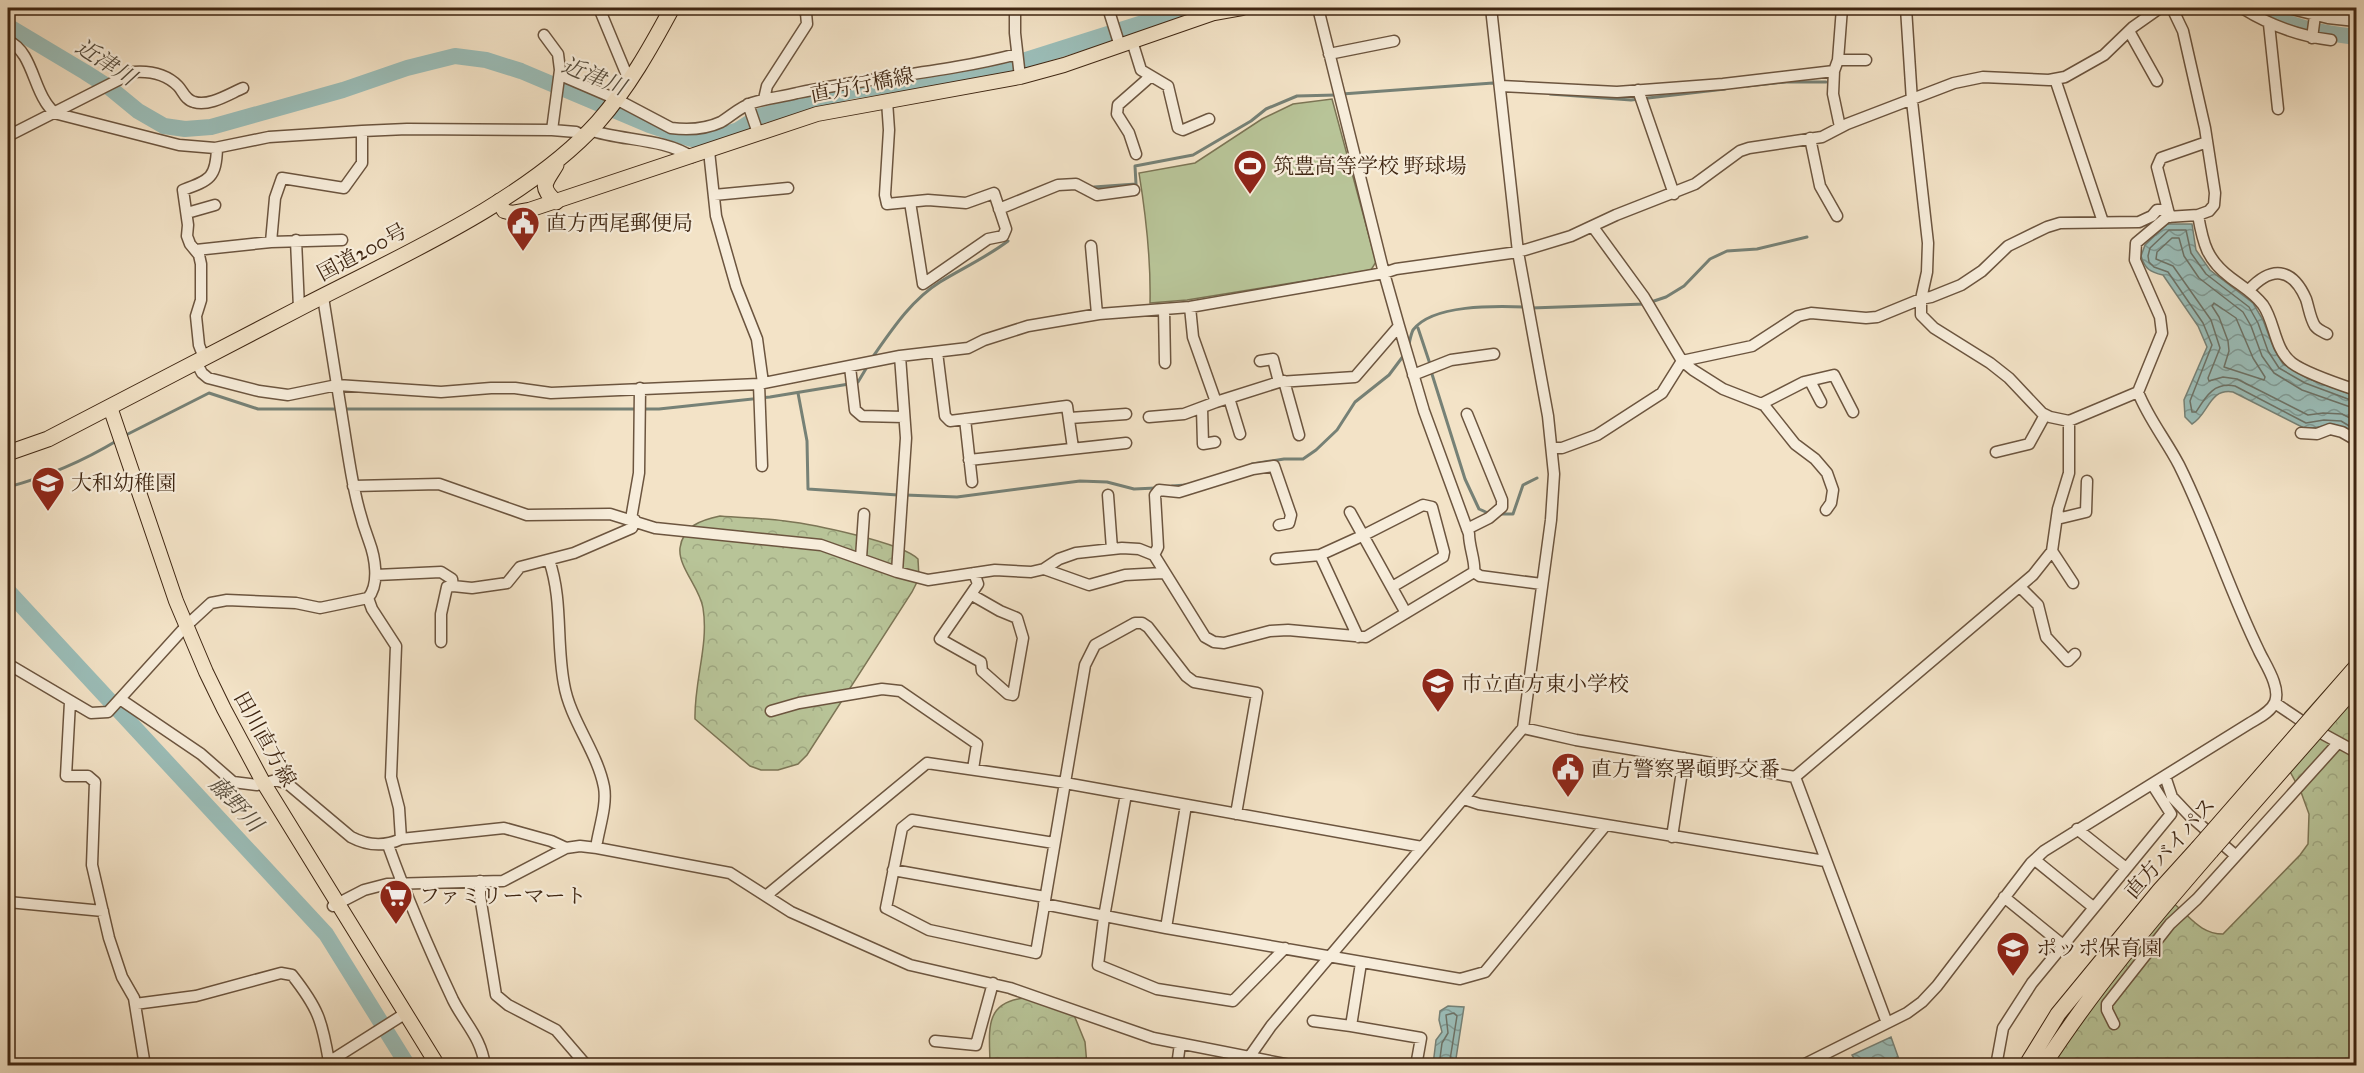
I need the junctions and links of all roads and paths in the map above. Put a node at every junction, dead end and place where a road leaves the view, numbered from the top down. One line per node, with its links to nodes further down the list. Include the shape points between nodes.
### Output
1 (599, 8): 30 (street, via 619,59)
2 (672, 8): 30 (highway, 国道200号)
3 (801, 8): 39 (street, via 807,24 767,86)
4 (1015, 8): 25 (street)
5 (1108, 8): 24 (street)
6 (1242, 8): 24 (main road, 直方行橋線, via 1214,13)
7 (1318, 8): 26 (street)
8 (1491, 8): 35 (street)
9 (1842, 8): 28 (street)
10 (1906, 8): 41 (street)
11 (2160, 8): 18 (street)
12 (2172, 8): 53 (street, via 2182,31)
13 (2242, 8): 17 (street)
14 (2288, 8): 15 (street)
15 (2316, 14): 16 (street); 20 (street)
16 (2356, 21)
17 (2269, 24): 20 (street); 43 (street)
18 (2129, 31): 33 (street, via 2104,55); 34 (street)
19 (544, 35): 29 (street, via 558,54)
20 (2313, 37): 21 (street)
21 (2331, 40)
22 (8, 41): 44 (street, via 15,44 31,69 44,101)
23 (1395, 41): 26 (street)
24 (1124, 44): 31 (main road, 直方行橋線); 32 (street, via 1141,70)
25 (1017, 54): 31 (street); 39 (street, via 981,64)
26 (1329, 54): 80 (street)
27 (1866, 60): 28 (street)
28 (1836, 66): 37 (street, via 1723,84); 46 (street, via 1833,94)
29 (560, 74): 38 (street); 47 (street)
30 (632, 76): 38 (highway, 国道200号)
31 (1020, 76): 40 (main road, 直方行橋線)
32 (1151, 76): 45 (street, via 1168,86 1178,128 1183,130); 56 (street, via 1118,105 1117,114)
33 (2055, 79): 41 (street, via 1983,77 1954,83); 72 (street)
34 (2157, 81)
35 (1501, 86): 37 (street); 79 (street)
36 (243, 88): 44 (street, via 211,101 193,102 162,75 134,72)
37 (1638, 90): 61 (street)
38 (616, 99): 42 (street, via 671,128 681,129 720,122); 48 (highway, 国道200号)
39 (764, 99): 42 (street)
40 (887, 101): 49 (main road, 直方行橋線); 65 (street, via 887,204)
41 (1911, 101): 46 (street); 83 (street, via 1928,243)
42 (748, 106): 49 (street)
43 (2278, 109)
44 (54, 113): 51 (street); 54 (street, via 179,145)
45 (1209, 119)
46 (1840, 127): 52 (street, via 1822,137)
47 (552, 130): 48 (street); 50 (street)
48 (590, 130): 57 (highway, 国道200号); 58 (street, via 683,151)
49 (756, 130): 55 (main road, 直方行橋線)
50 (362, 131): 54 (street, via 269,137); 76 (street, via 362,163 344,188 282,178 275,198)
51 (8, 136)
52 (1810, 138): 61 (street, via 1749,148); 71 (street, via 1820,186)
53 (2207, 142): 69 (street, via 2161,158 2157,167); 70 (street, via 2214,205)
54 (217, 148): 68 (street, via 211,176 183,190)
55 (709, 151): 58 (main road, 直方行橋線); 62 (street)
56 (1136, 154)
57 (562, 155): 63 (highway, 国道200号); 64 (highway, via 545,187)
58 (692, 157): 64 (main road, 直方行橋線)
59 (788, 188): 62 (street)
60 (1134, 190): 67 (street, via 1097,195 1076,184 1058,185)
61 (1674, 194): 73 (street)
62 (714, 195): 101 (street, via 736,286 757,339)
63 (499, 201): 64 (main road, 直方行橋線, via 504,211 512,213); 82 (highway, 国道200号)
64 (556, 202)
65 (910, 202): 67 (street, via 966,203 994,193); 67 (street, via 923,284 988,239 1003,236 1006,229)
66 (215, 205): 68 (street)
67 (999, 209)
68 (187, 213): 78 (street, via 187,236)
69 (2169, 213): 70 (street); 72 (street, via 2157,210 2139,222); 105 (street, via 2136,243 2135,260 2160,317 2162,333)
70 (2198, 215): 81 (street, via 2203,243 2212,262)
71 (1837, 216)
72 (2103, 222): 83 (street, via 2047,226 2008,246 1983,271 1961,285)
73 (1593, 227): 79 (street); 95 (street, via 1644,297)
74 (296, 240): 75 (street); 76 (street); 85 (street)
75 (342, 240)
76 (271, 242): 78 (street)
77 (1091, 246): 87 (street)
78 (196, 250): 93 (street, via 201,264 201,300 196,316)
79 (1518, 252): 80 (street); 128 (street)
80 (1384, 273): 84 (street); 88 (street)
81 (2249, 290): 89 (street, via 2258,280 2277,272 2290,276 2305,297 2317,328); 104 (street, via 2265,308 2291,363)
82 (323, 297): 85 (highway, 国道200号); 102 (street)
83 (1921, 299): 95 (street, via 1866,318 1798,315 1752,346); 115 (street, via 1921,315 1934,328 2010,378)
84 (1190, 307): 86 (street); 107 (street, via 1193,337)
85 (299, 308): 93 (highway, 国道200号)
86 (1164, 309): 87 (street); 96 (street)
87 (1097, 314): 90 (street, via 1028,326 968,348)
88 (1399, 326): 98 (street); 100 (street, via 1355,377)
89 (2327, 334)
90 (937, 352): 92 (street); 119 (street, via 945,417 950,421)
91 (1494, 354): 98 (street, via 1451,360)
92 (900, 356): 97 (street); 116 (street)
93 (200, 360): 102 (street, via 202,373 208,378 259,391 288,395); 111 (highway, 国道200号)
94 (1260, 361): 100 (street, via 1273,359)
95 (1682, 362): 109 (street, via 1723,389); 128 (street, via 1662,393 1597,435)
96 (1166, 363)
97 (850, 367): 101 (street); 116 (street, via 855,410 862,416)
98 (1413, 375): 143 (street)
99 (1810, 381): 108 (street); 109 (street); 112 (street, via 1834,375)
100 (1282, 382): 106 (street); 123 (street)
101 (761, 384): 103 (street); 132 (street)
102 (337, 385): 103 (street, via 441,392 515,388 551,393); 135 (street)
103 (640, 388): 141 (street, via 639,473)
104 (2356, 390)
105 (2138, 392): 120 (street); 175 (street, via 2179,466 2238,608 2271,675)
106 (1229, 398): 107 (street); 122 (street)
107 (1216, 402): 110 (street)
108 (1821, 402)
109 (1761, 404): 137 (street, via 1795,444 1827,473 1833,490)
110 (1202, 408): 117 (street); 125 (street, via 1203,444)
111 (106, 409): 130 (highway, 国道200号, via 48,440); 166 (main road, 田川直方線)
112 (1853, 412)
113 (1126, 414): 118 (street)
114 (1467, 414): 143 (street, via 1502,507)
115 (2045, 415): 120 (street); 129 (street, via 2029,444)
116 (904, 417): 153 (street)
117 (1149, 417)
118 (1070, 418): 119 (street, via 1067,406); 127 (street)
119 (965, 419): 131 (street)
120 (2069, 421): 140 (street, via 2069,473)
121 (2301, 433): 124 (street, via 2317,434 2330,429)
122 (1240, 434)
123 (1299, 435)
124 (2356, 440)
125 (1215, 442)
126 (1126, 443): 127 (street)
127 (1073, 448): 131 (street)
128 (1552, 448): 159 (street, via 1551,520)
129 (1996, 452)
130 (8, 453)
131 (969, 460): 133 (street)
132 (762, 466)
133 (972, 482)
134 (2087, 482): 140 (street, via 2086,512)
135 (353, 486): 141 (street, via 439,484 526,515 610,514); 157 (street)
136 (1108, 495): 145 (street)
137 (1826, 510)
138 (1350, 512): 144 (street)
139 (864, 514): 149 (street)
140 (2057, 519): 146 (street)
141 (633, 520): 149 (street, via 655,528 821,545); 151 (street, via 632,528)
142 (1279, 525): 147 (street, via 1289,522 1291,515 1274,466 1179,492 1159,490 1155,495 1158,547)
143 (1467, 529): 154 (street)
144 (1364, 535): 148 (street); 161 (street); 161 (street, via 1423,505 1432,507 1443,557)
145 (1112, 549): 147 (street, via 1139,549); 152 (street, via 1076,553)
146 (2052, 551): 158 (street); 162 (street)
147 (1154, 555): 156 (street)
148 (1320, 555): 150 (street); 167 (street)
149 (861, 558): 153 (street)
150 (1276, 559)
151 (549, 560): 160 (street, via 520,567 507,583 472,588); 195 (street, via 558,599 567,701 604,788)
152 (1044, 569): 155 (street); 156 (street, via 1089,585 1125,575)
153 (897, 572): 155 (street, via 928,580)
154 (1473, 572): 159 (street); 165 (street)
155 (974, 573): 163 (street, via 978,584)
156 (1163, 573): 167 (street, via 1205,637 1214,642 1288,630)
157 (376, 575): 160 (street, via 441,572 452,579); 164 (street, via 373,593)
158 (2073, 583)
159 (1542, 584): 177 (street)
160 (453, 586): 168 (street, via 447,587 441,614)
161 (1392, 587): 165 (street)
162 (2020, 587): 169 (street, via 2038,605 2046,638 2068,661); 183 (street)
163 (972, 595): 163 (street, via 940,639 981,662 982,671 1013,694 1023,638 1017,618)
164 (368, 598): 166 (street, via 320,608 227,600 211,603); 194 (street, via 396,646 391,777)
165 (1406, 612): 167 (street, via 1366,637)
166 (183, 630): 173 (street); 185 (main road, 田川直方線)
167 (1358, 637)
168 (441, 642)
169 (2075, 654)
170 (8, 664): 174 (street)
171 (2356, 667): 200 (highway, 直方バイパス, bridge)
172 (2356, 686): 200 (highway, 直方バイパス, bridge)
173 (120, 699): 174 (street, via 108,712 91,713); 185 (street, via 201,754 233,782)
174 (70, 702): 214 (street, via 66,776 88,776 95,782 92,865)
175 (2275, 702): 178 (street); 182 (street, via 2267,712)
176 (771, 711): 181 (street, via 872,691 900,690 977,744)
177 (1523, 728): 180 (street); 188 (street)
178 (2338, 743): 179 (street); 201 (street)
179 (2356, 752)
180 (1684, 758): 183 (street); 193 (street)
181 (973, 769): 184 (street); 208 (street, via 927,763)
182 (2165, 776): 186 (street); 201 (street, via 2172,797)
183 (1795, 777): 203 (street)
184 (1065, 783): 187 (street); 190 (street, via 1089,654 1095,645 1142,623 1194,682 1257,693); 196 (street)
185 (260, 784): 197 (street, via 276,780 288,784 351,837 363,844); 212 (main road, 田川直方線)
186 (2152, 784): 192 (street); 204 (street, via 2171,814)
187 (1126, 794): 189 (street); 215 (street)
188 (1464, 799): 191 (street); 198 (street)
189 (1186, 805): 190 (street); 216 (street)
190 (1236, 814): 198 (street)
191 (1605, 826): 193 (street); 220 (street, via 1485,972 1460,979)
192 (2077, 829): 202 (street); 204 (street)
193 (1672, 837): 203 (street)
194 (401, 838): 197 (street); 199 (street, via 504,828)
195 (597, 842)
196 (1054, 843): 205 (street, via 912,820 902,828); 210 (street)
197 (388, 845): 207 (street)
198 (1422, 846): 219 (street)
199 (566, 848): 206 (street, via 503,881); 208 (street, via 597,848 730,873)
200 (2204, 850): 223 (highway, 直方バイパス, via 2160,890); 229 (highway, 直方バイパス)
201 (2235, 855): 227 (street, via 2225,870 2170,924 2107,1004)
202 (2034, 860): 209 (street); 213 (street)
203 (1825, 861): 226 (street)
204 (2126, 868): 213 (street)
205 (893, 870): 210 (street); 210 (street, via 886,908 929,930 1035,953)
206 (480, 881): 207 (street); 238 (street, via 496,995 556,1030)
207 (402, 883): 212 (street, via 363,890); 237 (street, via 459,1012 481,1046)
208 (767, 895): 221 (street, via 791,912 910,964)
209 (2004, 897): 217 (street); 226 (street, via 1937,986 1907,1013)
210 (1044, 901): 215 (street)
211 (8, 902): 214 (street)
212 (336, 904): 224 (main road, 田川直方線)
213 (2093, 908): 217 (street)
214 (103, 911): 222 (street, via 122,977)
215 (1104, 917): 216 (street); 218 (street, via 1098,965 1157,989 1233,1001)
216 (1166, 928): 218 (street)
217 (2063, 945): 243 (street, via 2003,1028)
218 (1285, 948): 219 (street)
219 (1330, 956): 220 (street); 232 (street)
220 (1361, 963): 228 (street)
221 (993, 983): 230 (street, via 976,1045); 231 (street)
222 (135, 1004): 233 (street, via 196,996 280,973 292,975 323,1025); 234 (street)
223 (2058, 1014): 244 (highway); 245 (highway, 直方バイパス)
224 (402, 1015): 233 (street); 235 (main road, 田川直方線); 236 (main road, 田川直方線)
225 (1313, 1022): 228 (street)
226 (1887, 1023): 242 (street)
227 (2114, 1024)
228 (1350, 1026): 241 (street, via 1421,1038)
229 (2068, 1027): 246 (highway, 直方バイパス); 247 (highway)
230 (935, 1041)
231 (1180, 1044): 232 (street); 239 (street)
232 (1250, 1056): 240 (street)
233 (326, 1064)
234 (145, 1065)
235 (429, 1065)
236 (438, 1065)
237 (485, 1065)
238 (587, 1065)
239 (1177, 1065)
240 (1295, 1065)
241 (1416, 1065)
242 (1801, 1065)
243 (1996, 1065)
244 (2018, 1065)
245 (2026, 1065)
246 (2043, 1065)
247 (2052, 1065)

